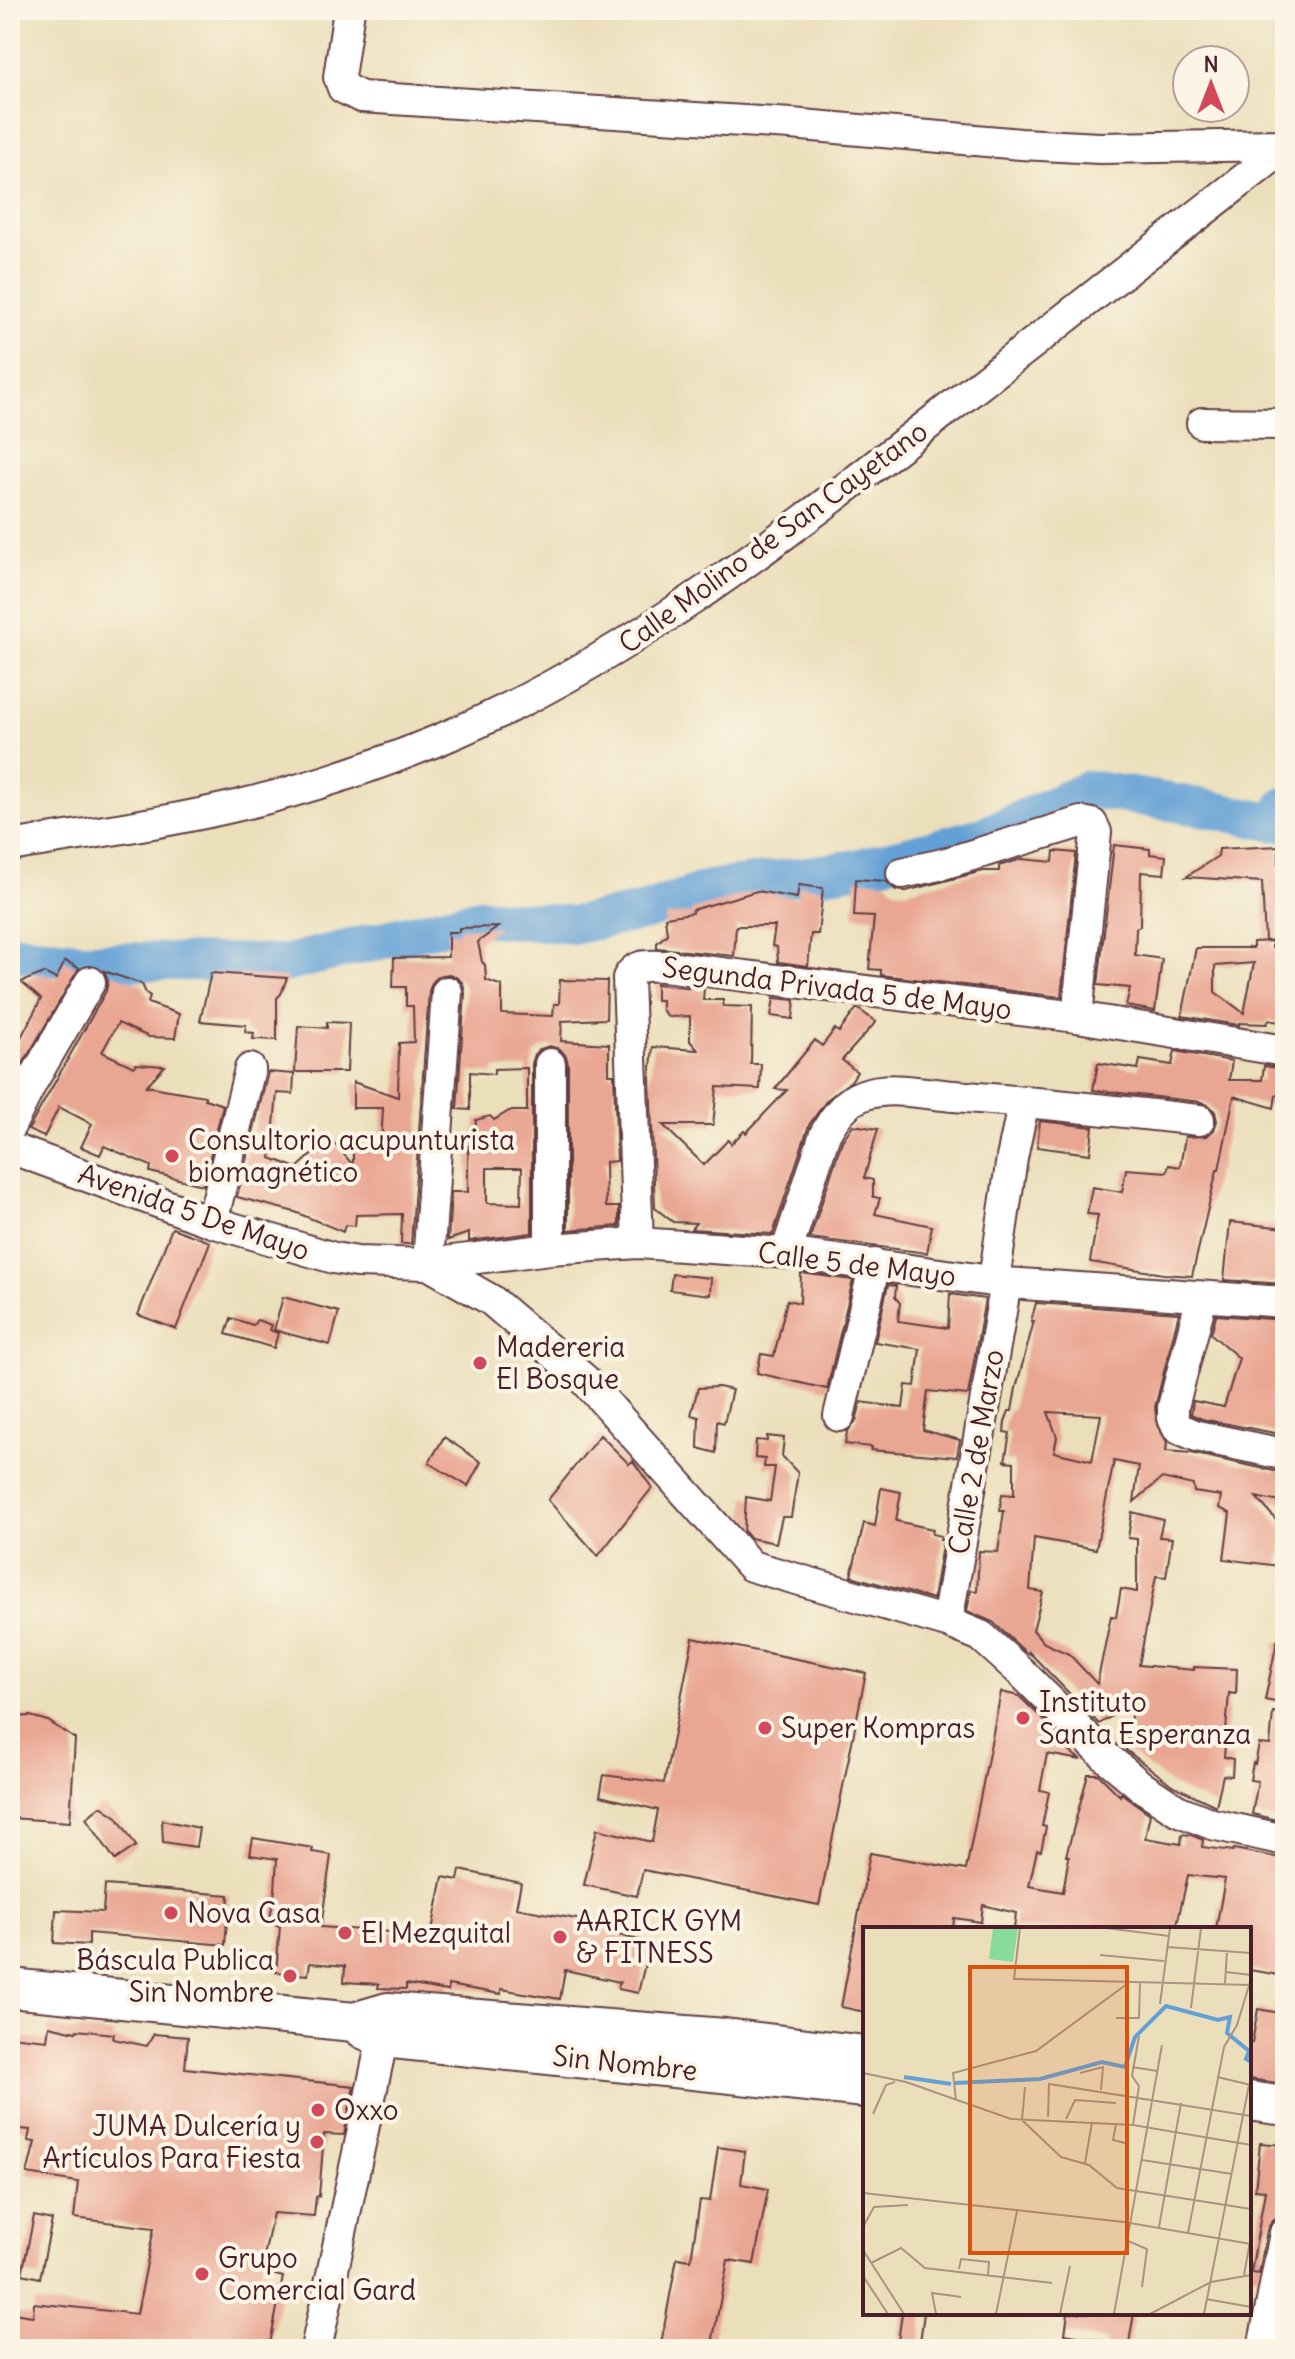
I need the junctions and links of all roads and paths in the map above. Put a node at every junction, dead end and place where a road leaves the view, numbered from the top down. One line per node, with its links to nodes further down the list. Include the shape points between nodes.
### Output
1 (349, 10): 2 (street, via 339,77 343,88 361,97 1021,144)
2 (1285, 146): 5 (street, Calle Molino de San Cayetano, via 767,548 609,655 441,739 318,783 181,818)
3 (1202, 423): 4 (street)
4 (1285, 424)
5 (10, 846)
6 (902, 873): 9 (street, via 1081,822 1092,824 1096,832)
7 (90, 982): 15 (street)
8 (447, 992): 21 (street)
9 (1077, 1017): 10 (street, Segunda Privada 5 de Mayo); 18 (street, Segunda Privada 5 de Mayo, via 664,966 634,969 628,978)
10 (1285, 1051)
11 (550, 1064): 19 (street)
12 (250, 1069): 17 (street)
13 (1024, 1101): 14 (street); 20 (street, via 881,1091 861,1095 834,1118 825,1134); 23 (street, Calle 2 de Marzo, via 1012,1158)
14 (1199, 1120)
15 (10, 1126)
16 (10, 1148): 17 (street, Avenida 5 De Mayo)
17 (212, 1222): 21 (street, Avenida 5 De Mayo, via 334,1258)
18 (638, 1243): 19 (street, Calle 5 de Mayo); 20 (street, Calle 5 de Mayo)
19 (550, 1249): 21 (street, Calle 5 de Mayo)
20 (786, 1253): 22 (street, Calle 5 de Mayo)
21 (428, 1264): 28 (street, via 491,1300 585,1380 751,1566)
22 (875, 1264): 23 (street, Calle 5 de Mayo); 26 (street)
23 (1000, 1282): 24 (street, Calle 5 de Mayo); 28 (street, Calle 2 de Marzo)
24 (1202, 1297): 25 (street, Calle 5 de Mayo); 27 (street, via 1173,1418 1178,1428 1197,1436)
25 (1285, 1302)
26 (839, 1416)
27 (1278, 1453)
28 (947, 1622): 29 (street, via 981,1636 1105,1756 1177,1810 1212,1824)
29 (1285, 1840)
30 (10, 1988): 31 (main road, Sin Nombre)
31 (375, 2024): 32 (main road, Sin Nombre, via 725,2038); 33 (main road, Sin Nombre); 39 (street)
32 (863, 2055)
33 (863, 2088)
34 (1251, 2101): 35 (main road)
35 (1285, 2106)
36 (1251, 2127): 37 (main road)
37 (1285, 2129)
38 (1284, 2246): 40 (street)
39 (316, 2349)
40 (1263, 2349)

